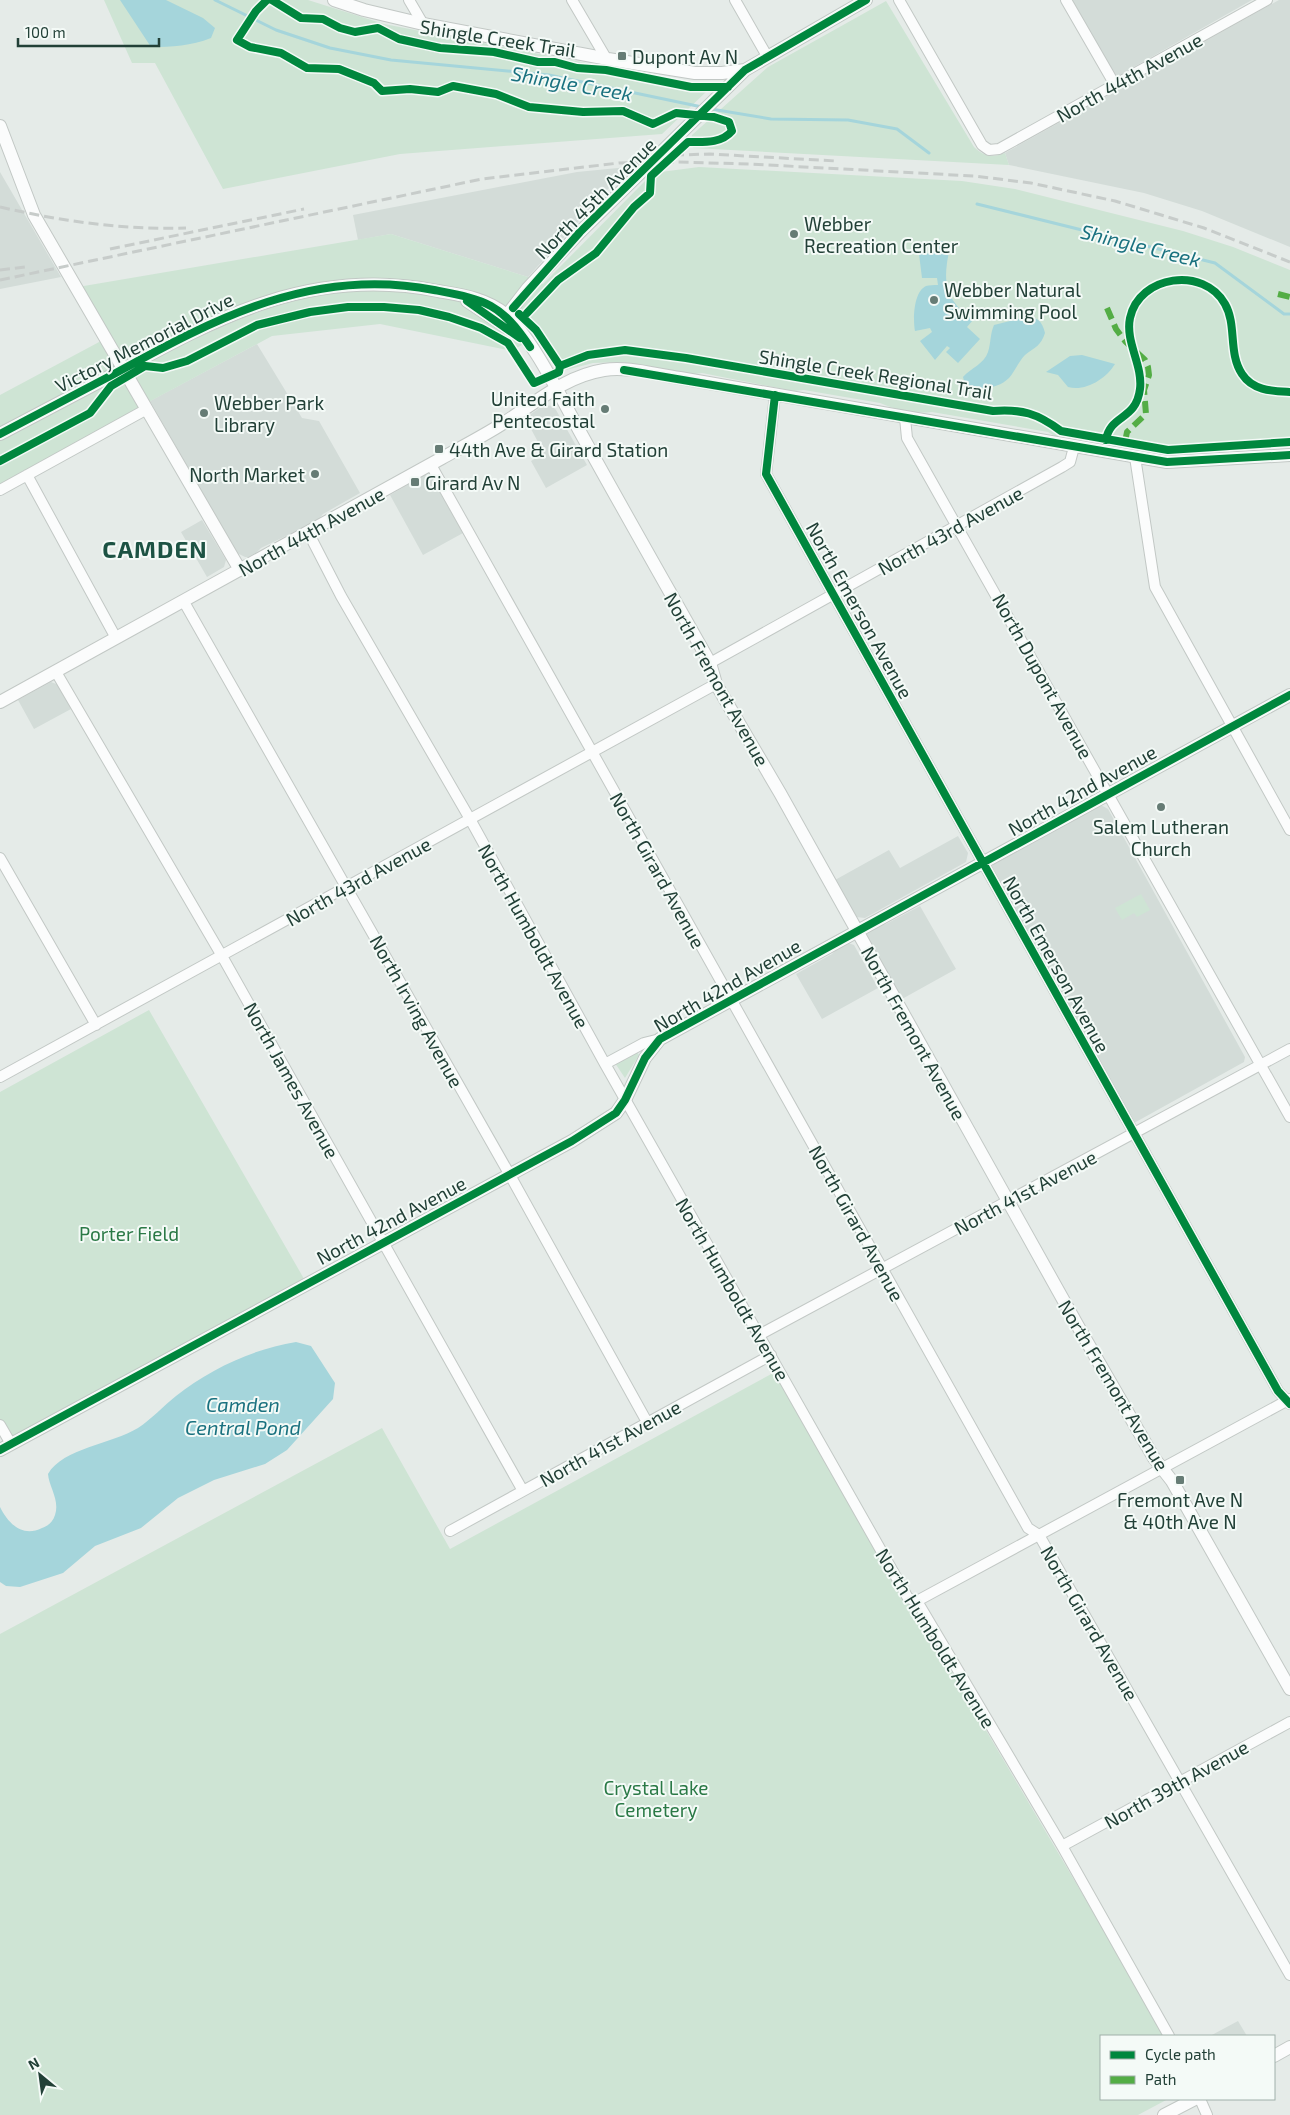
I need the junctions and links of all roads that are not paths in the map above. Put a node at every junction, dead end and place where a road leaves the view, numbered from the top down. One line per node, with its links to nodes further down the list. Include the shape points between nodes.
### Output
1 (334, 0): 9 (street)
2 (409, 0): 9 (street)
3 (572, 0): 11 (street)
4 (735, 0): 10 (street)
5 (866, 0): 10 (street, North 45th Avenue)
6 (899, 0): 13 (street, North 44th Avenue, via 982,145 989,150 999,149)
7 (1066, 0): 13 (street)
8 (1267, 0): 13 (street, North 44th Avenue)
9 (423, 24): 11 (street)
10 (767, 56): 12 (street, North 45th Avenue)
11 (606, 58): 12 (street, via 695,73)
12 (745, 70): 15 (street, North 45th Avenue, via 580,232 528,288)
13 (1115, 85)
14 (0, 126): 17 (street, via 34,215)
15 (504, 320): 16 (street, Victory Memorial Drive); 17 (street, Victory Memorial Drive, via 482,300 456,294 392,284 334,286 307,290 245,309)
16 (530, 347): 18 (street, North Fremont Avenue)
17 (123, 368): 20 (street); 22 (street, Victory Memorial Drive)
18 (555, 389): 19 (street, North 44th Avenue, via 586,374 624,370); 26 (street, North 44th Avenue, via 503,424); 35 (street, North Fremont Avenue)
19 (775, 395): 21 (street, North 44th Avenue); 32 (street, North Emerson Avenue, via 766,474)
20 (147, 409): 27 (street); 31 (street)
21 (905, 418): 23 (street, North 44th Avenue); 29 (street, North Dupont Avenue, via 907,438)
22 (0, 434)
23 (1074, 447): 25 (street, North 44th Avenue); 29 (street, North 43rd Avenue, via 1070,462)
24 (1290, 455): 25 (street, North 44th Avenue, via 1186,462)
25 (1135, 457): 40 (street, via 1155,587)
26 (431, 465): 30 (street, North 44th Avenue); 41 (street, North Girard Avenue)
27 (27, 475): 28 (street); 34 (street)
28 (0, 490)
29 (957, 526): 32 (street, North 43rd Avenue); 42 (street, North Dupont Avenue)
30 (308, 532): 31 (street, North 44th Avenue); 43 (street, North Humboldt Avenue, via 341,596)
31 (240, 570): 33 (street, North 44th Avenue)
32 (833, 596): 35 (street, North 43rd Avenue); 46 (street, North Emerson Avenue)
33 (184, 602): 34 (street, North 44th Avenue); 47 (street, North Irving Avenue)
34 (116, 638): 36 (street, North 44th Avenue)
35 (710, 663): 37 (street, North Fremont Avenue)
36 (56, 672): 39 (street, North 44th Avenue); 49 (street, North James Avenue)
37 (716, 684): 41 (street, North 43rd Avenue); 48 (street, North Fremont Avenue)
38 (1290, 695): 40 (street, North 42nd Avenue)
39 (0, 702)
40 (1232, 726): 42 (street, North 42nd Avenue); 44 (street)
41 (591, 753): 43 (street, North 43rd Avenue); 50 (street, North Girard Avenue)
42 (1109, 794): 46 (street, North 42nd Avenue); 55 (street, North Dupont Avenue)
43 (470, 819): 47 (street, North 43rd Avenue); 54 (street, North Humboldt Avenue)
44 (1290, 830)
45 (0, 858): 51 (street)
46 (982, 863): 48 (street, North 42nd Avenue); 59 (street, North Emerson Avenue)
47 (347, 887): 49 (street, North 43rd Avenue); 60 (street, North Irving Avenue)
48 (857, 931): 50 (street, North 42nd Avenue); 61 (street, North Fremont Avenue)
49 (222, 956): 51 (street, North 43rd Avenue); 62 (street, North James Avenue)
50 (731, 1000): 52 (street, North 42nd Avenue); 63 (street, North Girard Avenue)
51 (96, 1025): 56 (street, North 43rd Avenue)
52 (660, 1039): 54 (street, North 42nd Avenue, via 644,1043); 57 (street, North 42nd Avenue, via 645,1058)
53 (1290, 1049): 55 (street, North 41st Avenue)
54 (604, 1064): 57 (street, North Humboldt Avenue)
55 (1261, 1064): 58 (street, North Dupont Avenue); 59 (street, North 41st Avenue)
56 (0, 1077)
57 (625, 1100): 60 (street, North 42nd Avenue, via 606,1121); 64 (street, North Humboldt Avenue)
58 (1290, 1117)
59 (1134, 1134): 61 (street, North 41st Avenue); 66 (street, North Emerson Avenue, via 1278,1392)
60 (509, 1175): 62 (street, North 42nd Avenue); 67 (street, North Irving Avenue)
61 (1008, 1201): 63 (street, North 41st Avenue); 70 (street, North Fremont Avenue)
62 (384, 1243): 69 (street, North 42nd Avenue); 71 (street, North James Avenue)
63 (883, 1268): 64 (street, North 41st Avenue); 73 (street, North Girard Avenue, via 1028,1528)
64 (759, 1336): 65 (street, North Humboldt Avenue)
65 (771, 1355): 67 (street, North 41st Avenue); 74 (street, North Humboldt Avenue, via 908,1598)
66 (1289, 1401): 70 (street)
67 (647, 1422): 71 (street, North 41st Avenue)
68 (0, 1425): 69 (street)
69 (5, 1447)
70 (1161, 1468): 73 (street); 75 (street, North Fremont Avenue, via 1172,1481)
71 (523, 1491): 72 (street, North 41st Avenue)
72 (450, 1532)
73 (1039, 1535): 74 (street); 77 (street, North Girard Avenue)
74 (917, 1601): 78 (street, North Humboldt Avenue)
75 (1290, 1689)
76 (1290, 1722): 77 (street, North 39th Avenue)
77 (1180, 1781): 78 (street, North 39th Avenue); 79 (street, North Girard Avenue)
78 (1062, 1846): 80 (street, North Humboldt Avenue)
79 (1290, 1975)
80 (1168, 2035)
81 (1290, 2047): 82 (street)
82 (1275, 2055)
83 (1193, 2100): 85 (street)
84 (1200, 2100): 86 (street)
85 (1164, 2115)
86 (1207, 2115)

